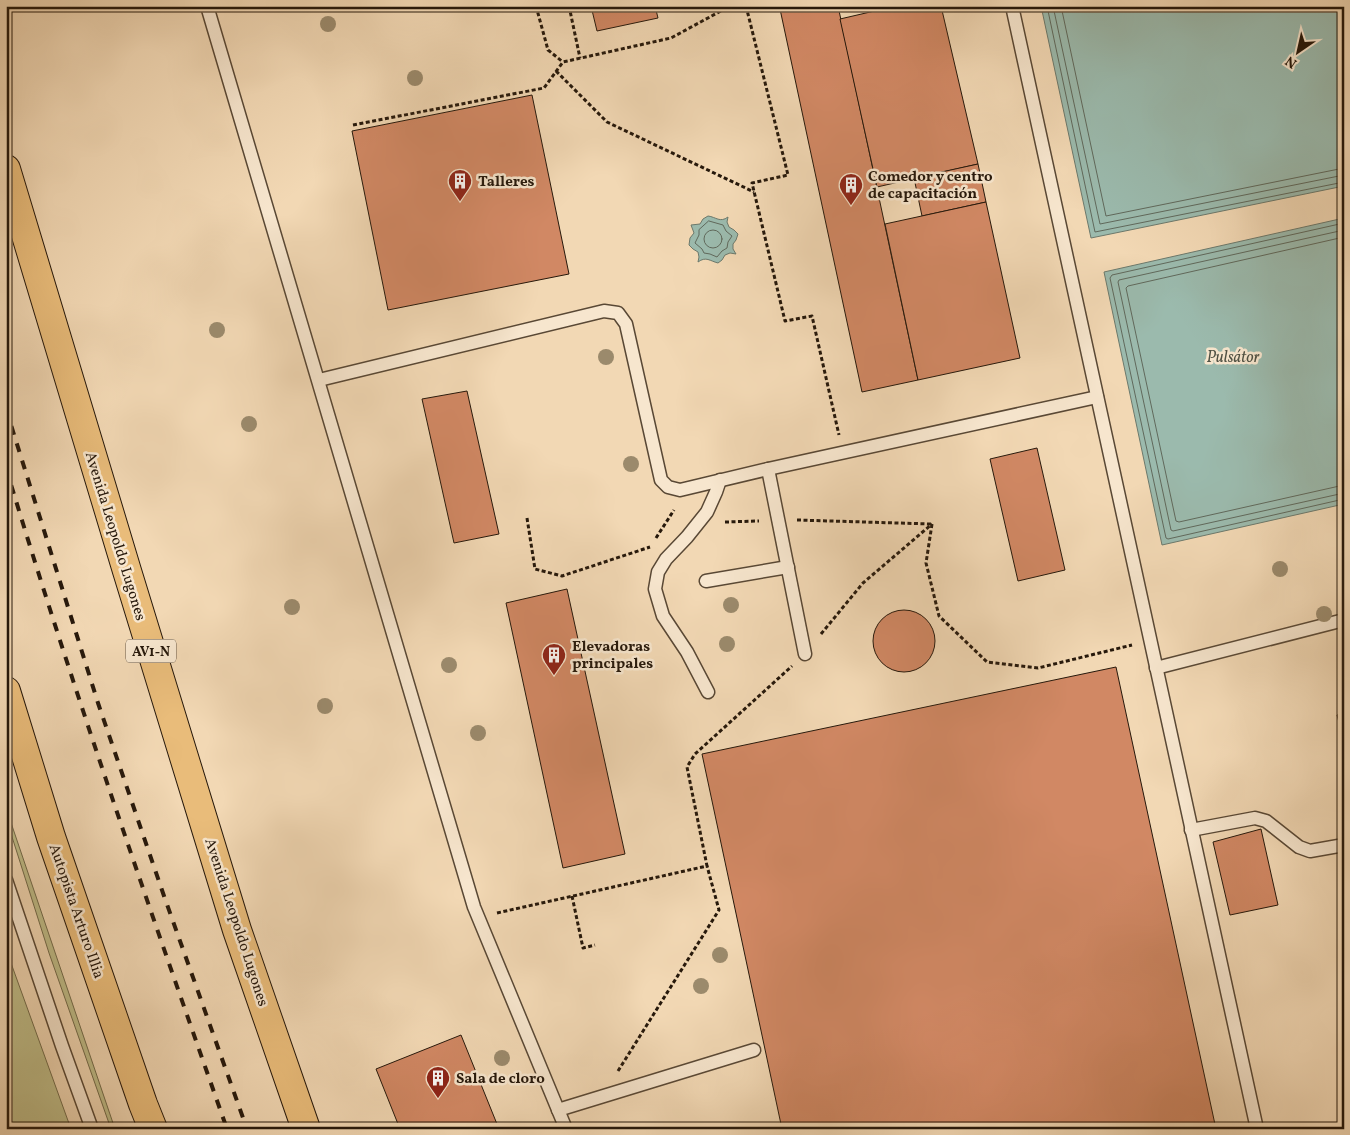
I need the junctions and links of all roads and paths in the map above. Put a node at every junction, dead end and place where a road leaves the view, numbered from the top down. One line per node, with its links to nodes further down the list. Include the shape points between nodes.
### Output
1 (207, 6): 13 (lane)
2 (536, 6): 8 (path, via 548,50)
3 (569, 6): 7 (path)
4 (730, 6): 7 (path, via 671,38)
5 (746, 6): 12 (path, via 788,175 752,184)
6 (1012, 6): 14 (lane)
7 (580, 58): 8 (path)
8 (562, 62): 9 (path)
9 (556, 71): 10 (path, via 544,88); 12 (path, via 607,122)
10 (353, 125)
11 (6, 169): 38 (highway, Avenida Leopoldo Lugones / AV1-N, via 237,930)
12 (754, 192): 15 (path, via 785,322 812,316)
13 (319, 380): 17 (lane, via 604,311 618,313 626,324 661,480 668,487 680,490); 31 (lane)
14 (1097, 397): 15 (lane); 21 (lane)
15 (843, 452): 16 (lane)
16 (768, 469): 17 (lane); 18 (lane)
17 (720, 480): 25 (lane, via 707,512 666,558 658,572 655,589 663,616 688,652)
18 (788, 567): 19 (lane); 22 (lane)
19 (706, 581)
20 (1344, 620): 23 (lane)
21 (1150, 640): 22 (path, via 1038,668 987,662 939,616 926,563 932,524 863,583); 23 (lane)
22 (805, 654): 28 (path, via 695,754 687,766)
23 (1156, 668): 26 (lane)
24 (6, 691): 37 (highway, Autopista Arturo Illia, via 51,837)
25 (708, 692)
26 (1191, 830): 27 (lane, via 1255,818 1266,821 1300,848 1310,851); 40 (lane)
27 (1344, 845)
28 (707, 866): 30 (path); 34 (path, via 719,910)
29 (6, 880): 36 (lane)
30 (572, 896): 31 (path); 32 (path, via 583,948)
31 (478, 917): 35 (lane)
32 (595, 946)
33 (754, 1050): 34 (lane)
34 (602, 1096): 35 (lane)
35 (558, 1110): 39 (lane)
36 (92, 1129)
37 (153, 1129)
38 (306, 1129)
39 (566, 1129)
40 (1257, 1129)

